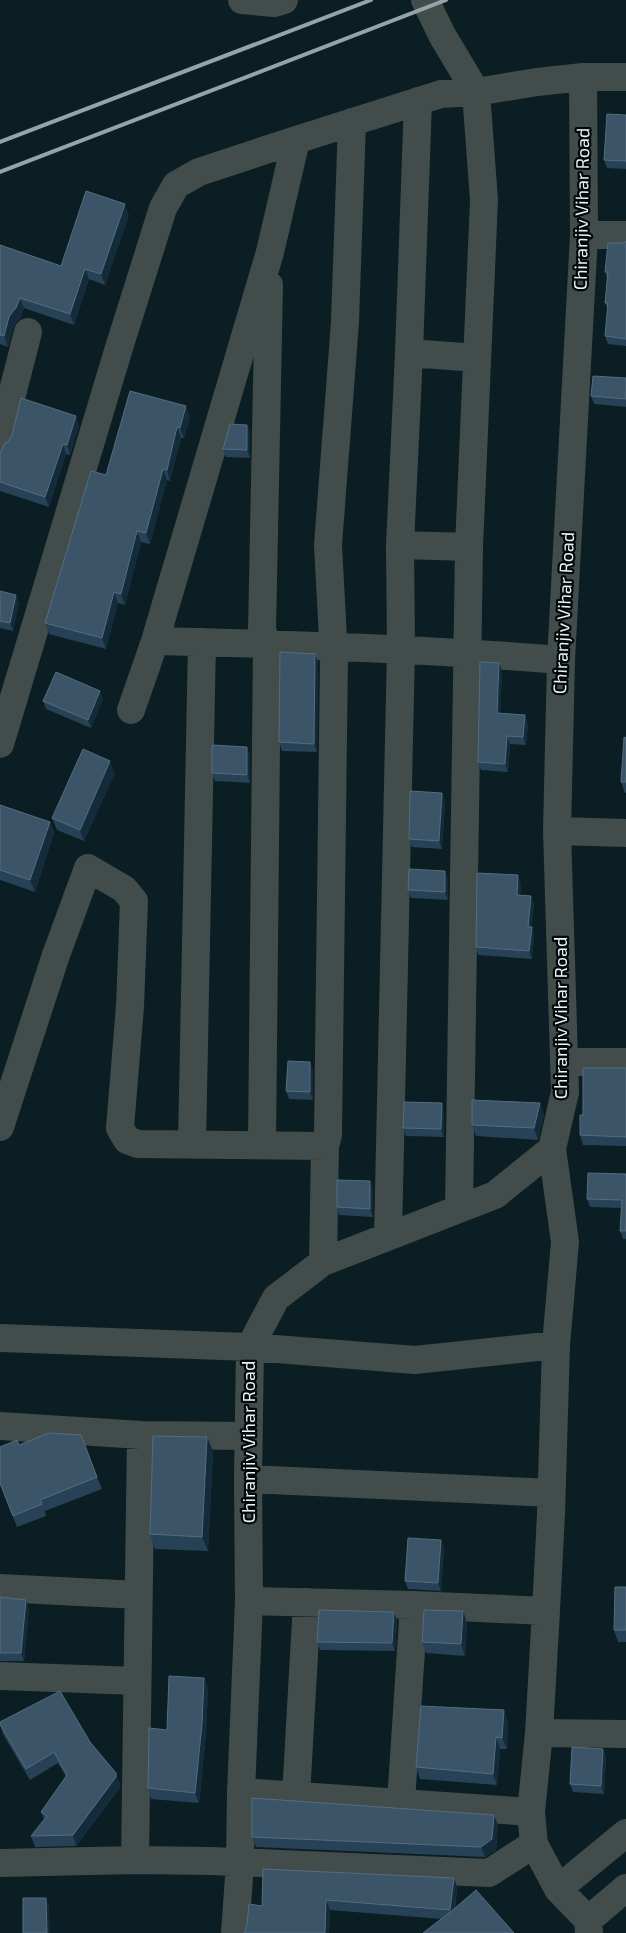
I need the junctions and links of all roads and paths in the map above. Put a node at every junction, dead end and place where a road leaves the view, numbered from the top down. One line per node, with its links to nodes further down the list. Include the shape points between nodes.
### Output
1 (242, 0): 2 (street, via 274,3)
2 (284, 0)
3 (425, 0): 6 (street)
4 (583, 77): 5 (street); 6 (street); 10 (street, Chiranjiv Vihar Road)
5 (626, 77)
6 (476, 92): 7 (street, via 441,94); 15 (street, via 484,200)
7 (418, 101): 8 (street); 14 (street)
8 (352, 122): 9 (street); 22 (street, via 345,322 328,545)
9 (296, 140): 12 (street); 27 (street, via 199,172 176,185 163,208)
10 (584, 235): 11 (street); 25 (street, Chiranjiv Vihar Road)
11 (626, 235)
12 (270, 252): 19 (street); 21 (street, via 262,630)
13 (28, 332): 16 (street)
14 (410, 353): 15 (street); 17 (street)
15 (477, 358): 18 (street)
16 (0, 442)
17 (400, 545): 18 (street); 23 (street)
18 (469, 547): 24 (street)
19 (155, 641): 20 (street); 26 (street)
20 (202, 642): 21 (street); 33 (street)
21 (267, 644): 22 (street); 34 (street)
22 (333, 646): 23 (street); 35 (street, via 328,1135)
23 (401, 649): 24 (street); 38 (street)
24 (468, 652): 25 (street); 37 (street)
25 (561, 660): 28 (street, Chiranjiv Vihar Road)
26 (131, 710)
27 (0, 744)
28 (557, 831): 29 (street); 30 (street, Chiranjiv Vihar Road)
29 (626, 834)
30 (564, 1062): 31 (street); 36 (street, Chiranjiv Vihar Road, via 565,1092)
31 (626, 1062)
32 (0, 1127): 33 (street, via 56,954 88,868 124,889 134,901 120,1128 127,1140 138,1144)
33 (192, 1144): 34 (street)
34 (262, 1145): 35 (street)
35 (325, 1146): 39 (street)
36 (552, 1149): 37 (street, Chiranjiv Vihar Road, via 495,1195); 41 (street, via 565,1242)
37 (459, 1209): 38 (street, Chiranjiv Vihar Road)
38 (388, 1236): 39 (street, Chiranjiv Vihar Road)
39 (323, 1262): 42 (street, Chiranjiv Vihar Road, via 276,1298)
40 (0, 1338): 42 (street)
41 (556, 1345): 42 (street, via 415,1360); 47 (street)
42 (250, 1347): 45 (street, Chiranjiv Vihar Road)
43 (0, 1426): 44 (street)
44 (141, 1434): 45 (street); 49 (street)
45 (248, 1436): 46 (street, Chiranjiv Vihar Road)
46 (248, 1479): 47 (street); 50 (street, Chiranjiv Vihar Road)
47 (552, 1493): 53 (street)
48 (0, 1588): 49 (street)
49 (138, 1594): 55 (street)
50 (249, 1601): 51 (street); 58 (street, Chiranjiv Vihar Road)
51 (306, 1602): 52 (street); 59 (street)
52 (414, 1604): 53 (street); 60 (street)
53 (546, 1611): 56 (street)
54 (0, 1676): 55 (street)
55 (137, 1681): 64 (street)
56 (539, 1733): 57 (street); 61 (street)
57 (626, 1734)
58 (241, 1792): 59 (street); 65 (street, Chiranjiv Vihar Road)
59 (296, 1796): 60 (street)
60 (401, 1802): 61 (street)
61 (531, 1812): 63 (street)
62 (626, 1833): 68 (street)
63 (534, 1844): 65 (street, via 490,1873); 68 (street)
64 (135, 1860): 65 (street); 66 (street)
65 (240, 1862): 70 (street, Chiranjiv Vihar Road)
66 (0, 1863)
67 (626, 1888): 69 (street)
68 (558, 1889): 69 (street)
69 (588, 1927)
70 (235, 1933)

